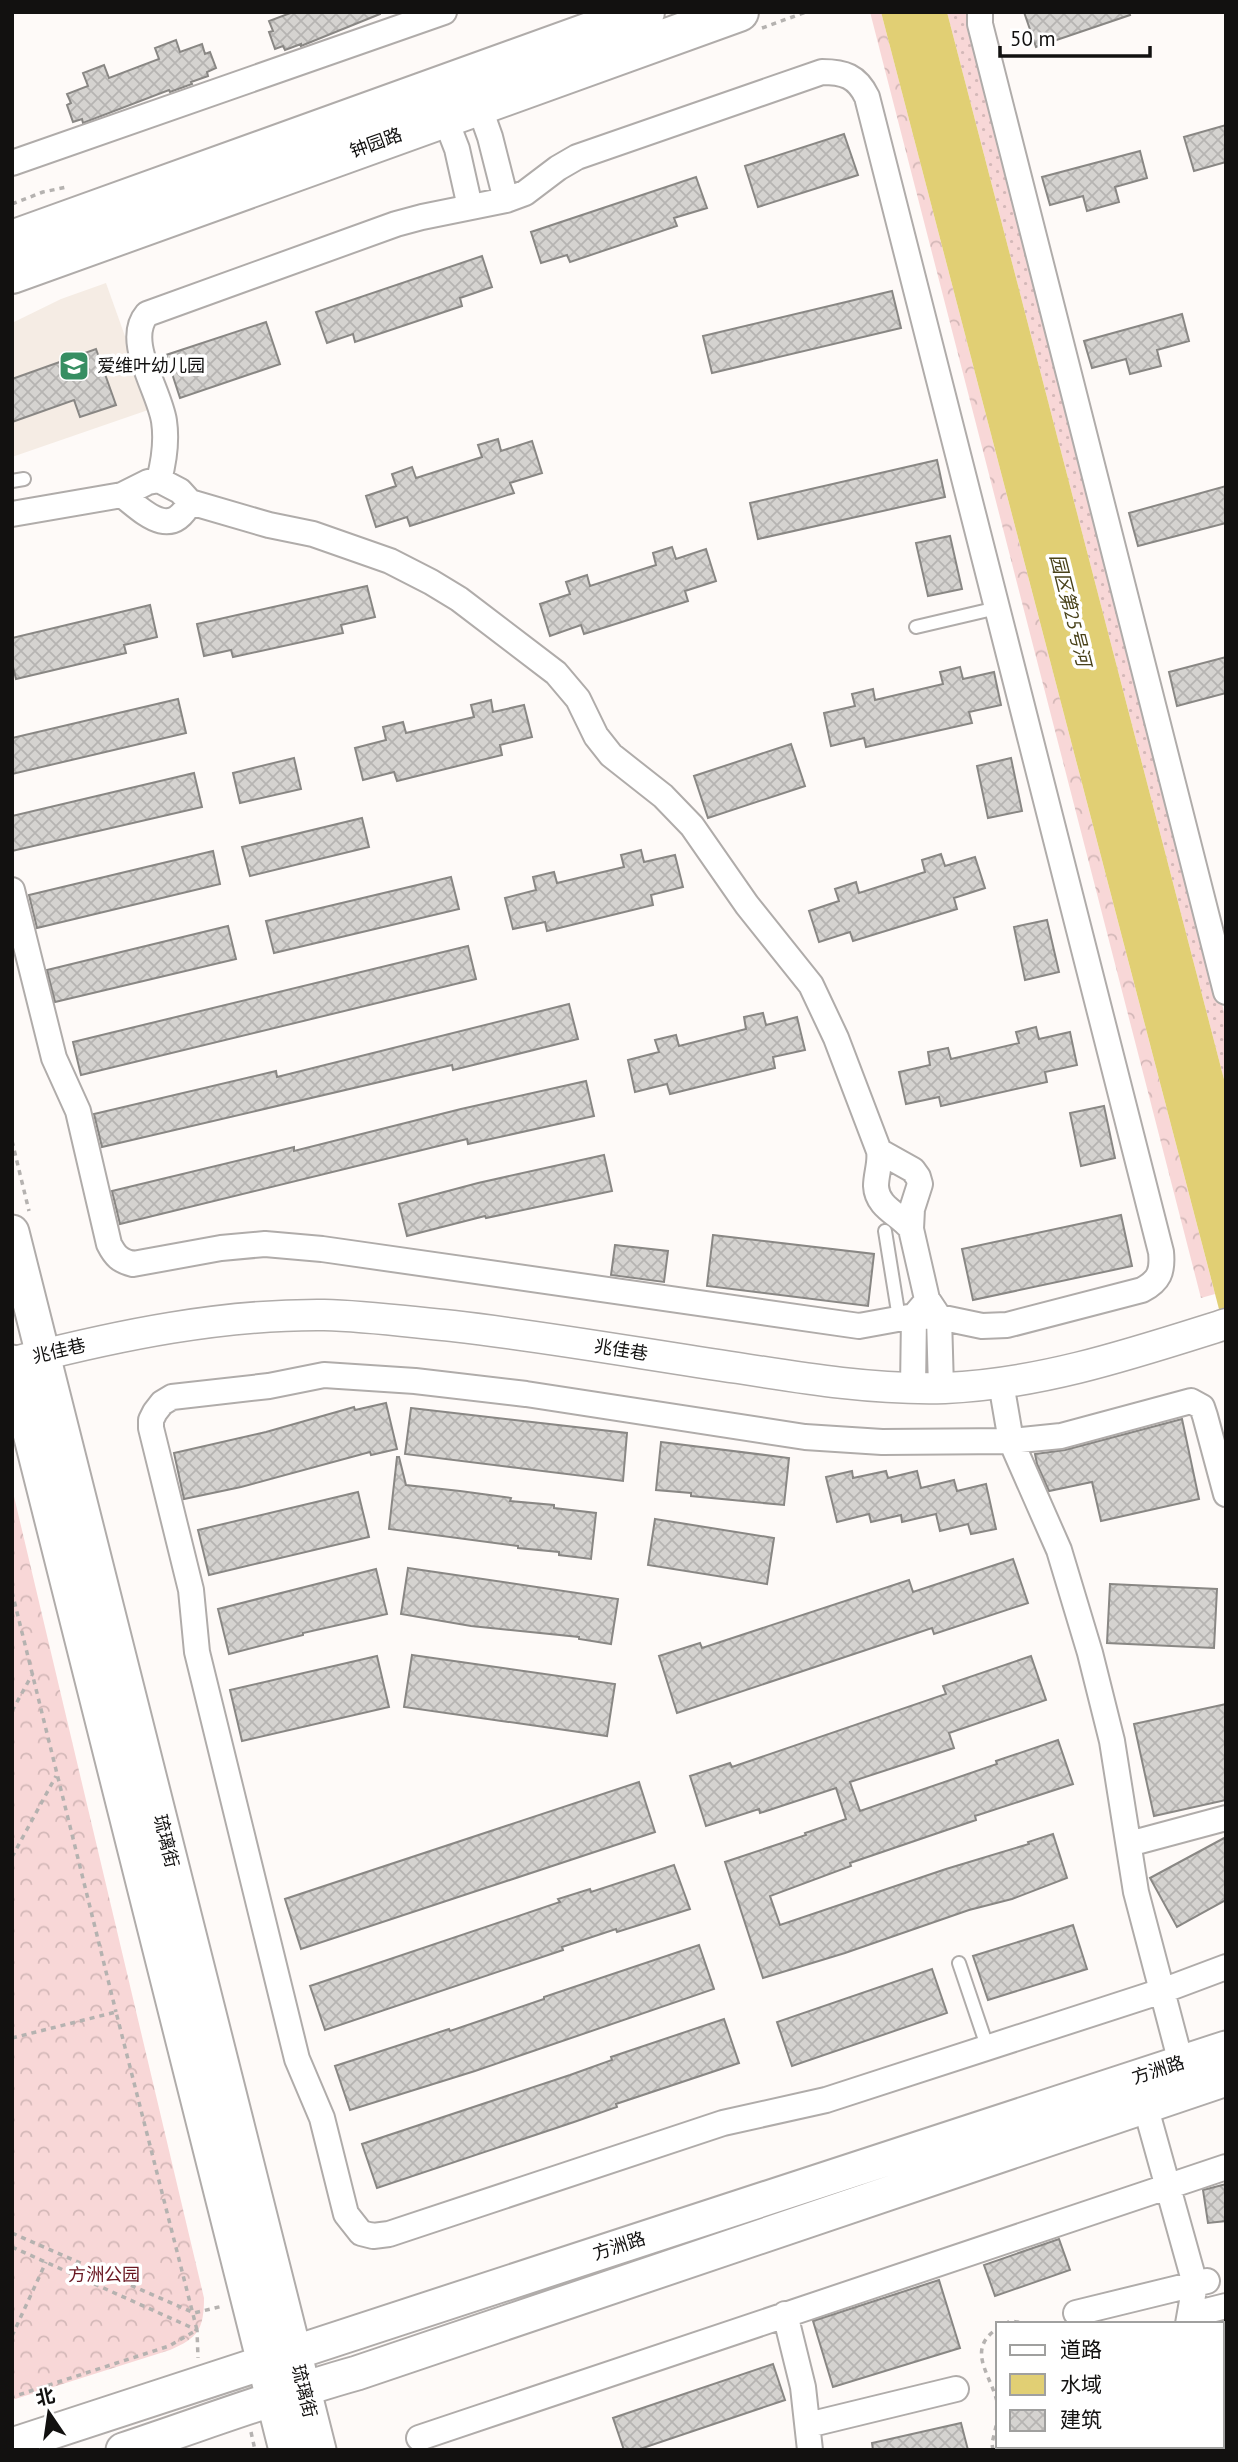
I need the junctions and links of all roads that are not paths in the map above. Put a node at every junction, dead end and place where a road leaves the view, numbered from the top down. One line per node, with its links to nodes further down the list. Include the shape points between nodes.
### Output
1 (444, 12): 6 (street)
2 (645, 12): 9 (main road, 钟园路)
3 (739, 12): 5 (main road, 钟园路)
4 (979, 12): 18 (street)
5 (462, 112): 7 (street, via 490,137); 8 (street, via 457,149); 10 (main road, 钟园路)
6 (12, 163)
7 (506, 200): 8 (street); 15 (street, via 525,193 568,161 590,153 822,72 854,78 867,97)
8 (470, 207): 11 (street, via 396,224 147,314 138,331 139,346 164,421)
9 (12, 240)
10 (12, 274)
11 (159, 480): 12 (street); 13 (street)
12 (121, 495): 13 (street, via 153,520 162,521 179,515); 14 (street)
13 (190, 502): 19 (street, via 313,534 390,561 459,598 556,673 578,699 611,755 692,825 747,905 811,985)
14 (12, 514)
15 (997, 608): 16 (lane); 23 (street, via 1162,1265 1154,1283 1142,1290 1007,1325 982,1326)
16 (916, 627)
17 (12, 891): 23 (street, via 54,1058 78,1111 109,1244 123,1262 265,1244 859,1326)
18 (1226, 992)
19 (879, 1151): 20 (street, via 879,1200); 20 (street, via 918,1177)
20 (911, 1229): 23 (street)
21 (885, 1231): 23 (lane)
22 (12, 1232): 25 (main road, 琉璃街)
23 (920, 1312): 27 (street)
24 (1224, 1325): 26 (street, 兆佳巷, via 1086,1366)
25 (27, 1358): 27 (street, 兆佳巷, via 145,1331 325,1315 498,1332 851,1385); 47 (main road, 琉璃街); 47 (main road, 琉璃街, via 249,2300)
26 (1001, 1383): 27 (street, 兆佳巷); 28 (street)
27 (927, 1388)
28 (1011, 1441): 29 (street, via 1061,1436 1191,1401 1202,1407); 31 (street, via 1059,1550 1080,1616 1112,1741); 35 (street, via 882,1442 805,1437 526,1394 324,1376 172,1397 151,1420 191,1590 197,1653 297,2059 322,2118 346,2214 361,2233 389,2234 723,2123 826,2099)
29 (1226, 1494)
30 (1226, 1818): 31 (street)
31 (1129, 1844): 34 (street, via 1136,1892)
32 (959, 1963): 35 (lane)
33 (1226, 1967): 34 (street)
34 (1162, 1990): 35 (street); 37 (street)
35 (987, 2046)
36 (1226, 2048): 37 (main road, 方洲路)
37 (1181, 2063): 47 (main road, 方洲路)
38 (1226, 2079): 39 (main road, 方洲路)
39 (1145, 2105): 41 (street); 49 (main road, 方洲路, via 357,2373)
40 (1226, 2167): 41 (street)
41 (1167, 2188): 42 (street); 45 (street)
42 (1214, 2284): 44 (street); 46 (street)
43 (1226, 2306): 46 (street)
44 (1076, 2313)
45 (785, 2314): 50 (street); 51 (street)
46 (1189, 2319)
47 (280, 2357): 49 (main road, 琉璃街); 52 (main road, 方洲路)
48 (956, 2389): 50 (street)
49 (288, 2392): 53 (main road, 方洲路); 54 (main road, 琉璃街); 55 (main road, 琉璃街)
50 (808, 2425): 56 (street)
51 (419, 2438)
52 (12, 2445)
53 (124, 2450)
54 (286, 2450)
55 (319, 2450)
56 (810, 2450)

